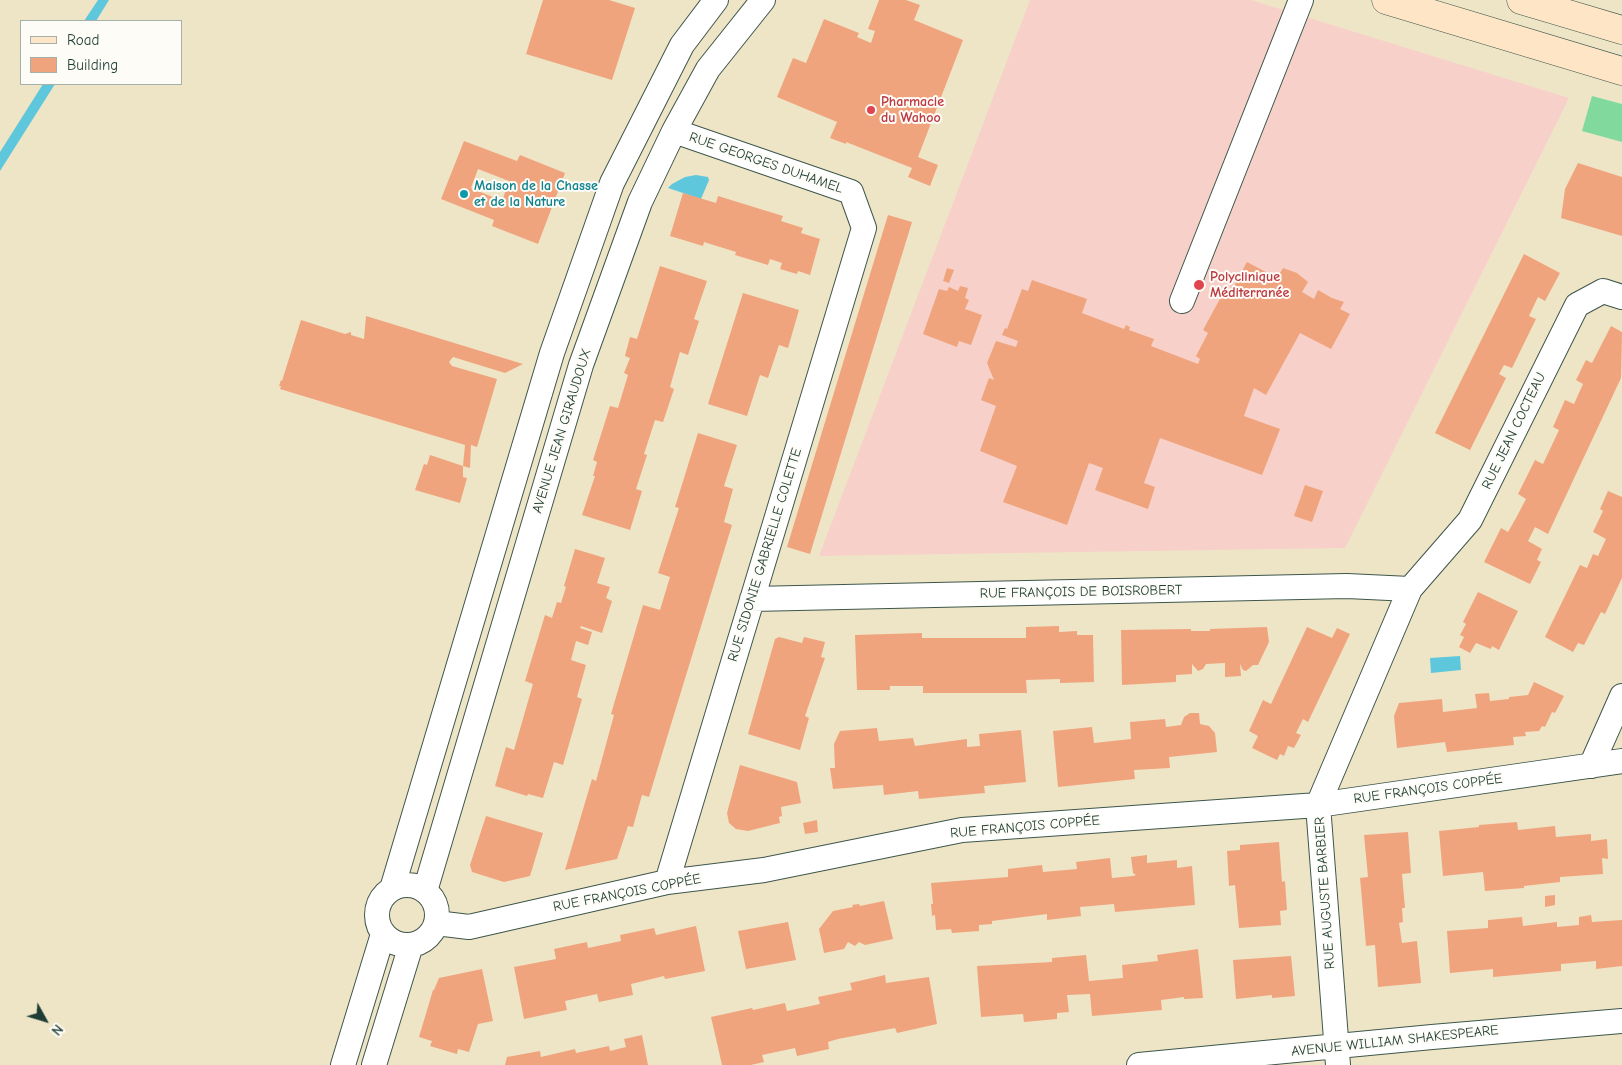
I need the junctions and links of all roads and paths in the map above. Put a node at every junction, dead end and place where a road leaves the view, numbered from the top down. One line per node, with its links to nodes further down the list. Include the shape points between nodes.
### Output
1 (716, 0): 19 (street, via 682,44 612,183 552,353)
2 (763, 0): 8 (street, AVENUE JEAN GIRAUDOUX, via 708,69)
3 (1301, 0): 11 (street)
4 (1386, 0): 7 (main road)
5 (1521, 0): 6 (main road)
6 (1622, 30)
7 (1622, 71)
8 (674, 130): 9 (street, RUE GEORGES DUHAMEL, via 851,192); 20 (street, AVENUE JEAN GIRAUDOUX, via 640,202 580,365)
9 (864, 228): 13 (street, RUE SIDONIE GABRIELLE COLETTE)
10 (1622, 297): 12 (street, RUE JEAN COCTEAU, via 1603,291 1577,305 1470,520)
11 (1182, 301)
12 (1410, 589): 13 (street, RUE FRANÇOIS DE BOISROBERT, via 1347,586); 17 (street, RUE AUGUSTE BARBIER)
13 (752, 599): 18 (street, RUE SIDONIE GABRIELLE COLETTE)
14 (1622, 696): 16 (street)
15 (1622, 761): 16 (street, RUE FRANÇOIS COPPÉE)
16 (1591, 766): 17 (street, RUE FRANÇOIS COPPÉE)
17 (1318, 805): 18 (street, RUE FRANÇOIS COPPÉE, via 962,830 764,870); 25 (street, RUE AUGUSTE BARBIER)
18 (667, 882): 21 (street, RUE FRANÇOIS COPPÉE, via 469,927)
19 (392, 889): 20 (street, via 403,885); 22 (street, via 377,907 377,919)
20 (425, 891): 21 (street, via 437,911)
21 (436, 923): 23 (street, via 431,934)
22 (383, 934): 23 (street, via 399,944); 26 (street)
23 (410, 945): 27 (street)
24 (1622, 1021): 25 (street, AVENUE WILLIAM SHAKESPEARE, via 1441,1036)
25 (1337, 1056): 28 (street, AVENUE WILLIAM SHAKESPEARE)
26 (343, 1065)
27 (374, 1065)
28 (1139, 1065)

